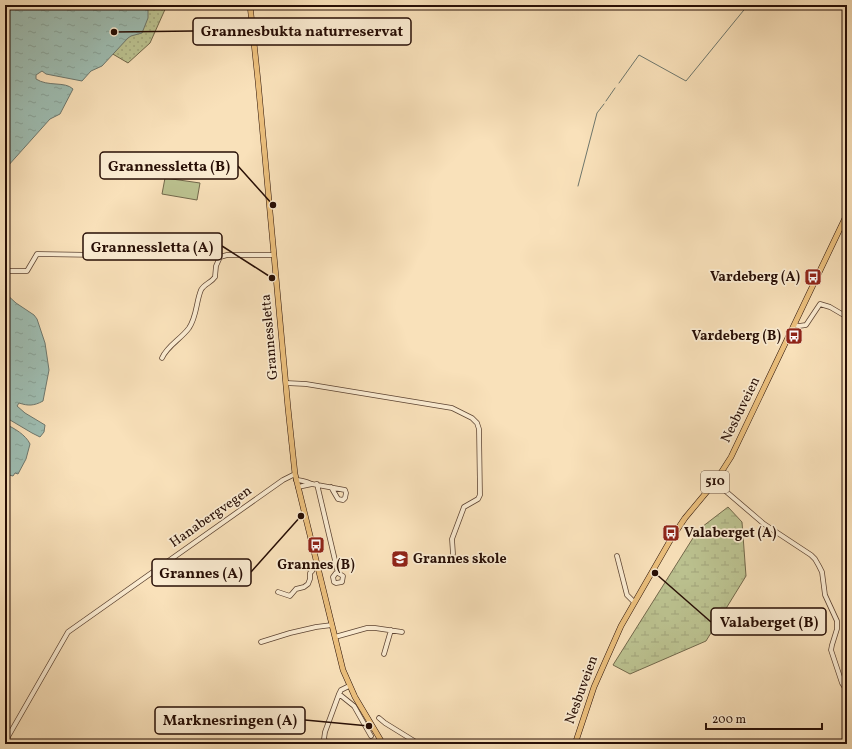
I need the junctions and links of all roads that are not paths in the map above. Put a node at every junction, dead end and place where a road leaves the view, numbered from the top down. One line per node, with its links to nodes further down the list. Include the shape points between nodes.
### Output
1 (250, 5): 3 (main road, Grannessletta)
2 (847, 214): 7 (main road, Nesbuveien / 510)
3 (274, 255): 4 (street, via 233,255); 9 (main road, Grannessletta)
4 (220, 258): 5 (street, via 37,254 27,271); 8 (street, via 215,277 201,290 191,323)
5 (9, 271)
6 (847, 317): 7 (street, via 820,304 806,325)
7 (795, 325): 12 (main road, Nesbuveien / 510, via 743,435)
8 (162, 358)
9 (286, 383): 10 (main road, Grannessletta); 16 (street, via 446,407 477,423 480,438 480,495 478,500 464,507 452,539)
10 (295, 474): 11 (main road, Grannessletta); 35 (street, Hanabergvegen, via 68,632)
11 (296, 480): 13 (street); 14 (main road, Grannessletta)
12 (715, 482): 23 (main road, Nesbuveien / 510, via 685,518); 31 (street, via 764,524 817,562 822,572 825,595 837,621 832,650)
13 (315, 484): 14 (street); 15 (street); 21 (street)
14 (298, 487): 19 (main road, Grannessletta)
15 (331, 487)
16 (453, 554)
17 (618, 556): 23 (street, via 627,595)
18 (300, 566): 20 (street)
19 (318, 569): 20 (street); 24 (main road, Grannessletta)
20 (312, 571): 22 (street, via 310,582 296,589 290,596)
21 (338, 573)
22 (278, 592)
23 (634, 602): 39 (main road, Nesbuveien / 510, via 601,668)
24 (332, 625): 27 (main road, Grannessletta); 28 (street, via 297,631)
25 (391, 630): 26 (street); 27 (street, via 367,628); 29 (street)
26 (402, 632)
27 (335, 637): 30 (main road, Grannessletta)
28 (261, 642)
29 (384, 654)
30 (349, 686): 32 (street); 37 (main road, Grannessletta)
31 (847, 691)
32 (339, 694): 34 (street, via 354,706); 36 (street, via 324,736 324,741)
33 (379, 718): 38 (street)
34 (371, 736)
35 (5, 742)
36 (328, 744)
37 (383, 744)
38 (419, 744)
39 (575, 744)

